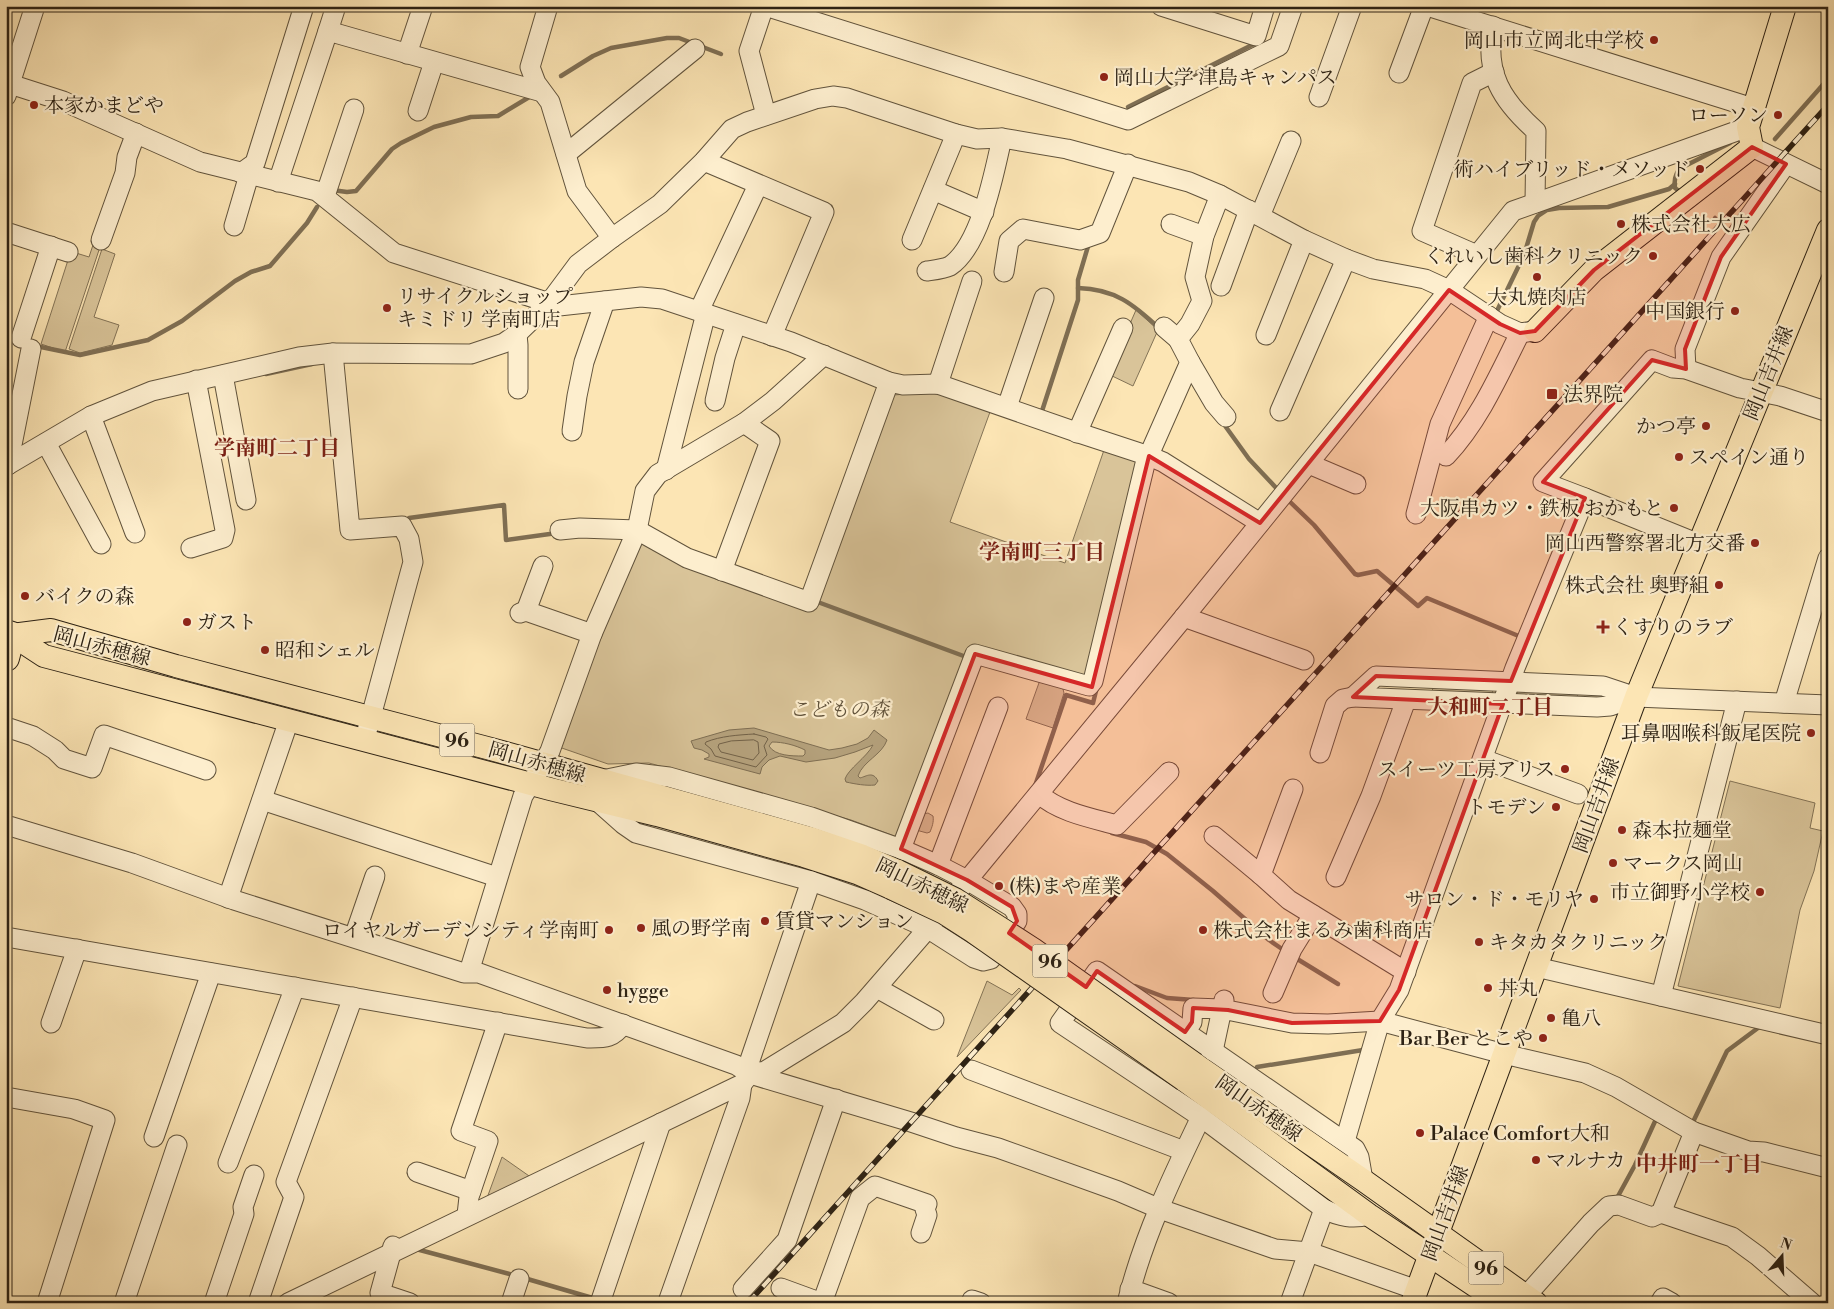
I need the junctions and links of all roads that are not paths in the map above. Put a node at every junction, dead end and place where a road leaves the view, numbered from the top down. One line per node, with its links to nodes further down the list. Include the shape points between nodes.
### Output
1 (35, 6): 20 (street)
2 (304, 6): 35 (street, via 256,163)
3 (336, 6): 14 (street)
4 (423, 6): 16 (street)
5 (548, 6): 21 (street, via 530,67)
6 (1161, 6): 7 (street, via 1256,36)
7 (1265, 6)
8 (1293, 6): 12 (street, via 1279,46 1128,120)
9 (1352, 6): 22 (street)
10 (1425, 6): 13 (street); 19 (street)
11 (1785, 6): 26 (main road)
12 (763, 9): 25 (street, via 749,52)
13 (1493, 26): 18 (street, via 1490,48); 26 (street)
14 (328, 31): 16 (street); 36 (street)
15 (695, 48): 31 (street)
16 (407, 54): 17 (street)
17 (434, 62): 21 (street); 24 (street)
18 (1494, 72): 42 (street, via 1496,83 1513,108 1536,131); 54 (street, via 1472,84 1422,231)
19 (1399, 73)
20 (8, 84): 27 (street, via 63,101)
21 (542, 92): 31 (street, via 550,102)
22 (1319, 97)
23 (354, 108): 40 (street)
24 (418, 111)
25 (766, 116): 28 (street, via 833,96); 32 (street, via 732,129)
26 (1751, 128): 33 (street); 42 (street); 68 (main road)
27 (136, 133): 35 (street, via 200,162); 51 (street)
28 (956, 134): 29 (street, via 977,139); 39 (street)
29 (1002, 138): 34 (street, via 1067,149); 43 (street)
30 (1291, 140): 44 (street)
31 (566, 154): 50 (street, via 577,191)
32 (704, 161): 38 (street); 50 (street, via 660,204)
33 (1786, 164): 37 (street); 75 (street, via 1721,257 1686,349)
34 (1126, 169): 41 (street, via 1189,182); 57 (street, via 1100,233 1080,240 1023,229 1009,241)
35 (245, 174): 36 (street); 46 (street)
36 (278, 182): 40 (street, via 307,188)
37 (1828, 184)
38 (758, 185): 64 (street); 70 (street, via 824,212)
39 (933, 190): 43 (street); 52 (street)
40 (324, 196): 62 (street, via 394,253)
41 (1218, 200): 44 (street); 49 (street)
42 (1535, 203): 54 (street, via 1513,211)
43 (984, 212): 56 (street, via 972,238 953,263 949,267)
44 (1251, 215): 53 (street); 59 (street)
45 (1171, 224): 49 (street)
46 (234, 226)
47 (1828, 230): 81 (main road, 岡山吉井線)
48 (6, 232): 95 (street, via 59,249 26,344)
49 (1204, 236): 74 (street, via 1195,278 1202,301 1190,324 1171,333)
50 (612, 238): 62 (street, via 578,264)
51 (101, 240)
52 (912, 240)
53 (1304, 240): 55 (street); 69 (street)
54 (1478, 255): 60 (street)
55 (1346, 259): 60 (street, via 1372,269 1425,279); 84 (street)
56 (927, 271)
57 (1004, 272)
58 (972, 281): 77 (street)
59 (1221, 286)
60 (1449, 290): 65 (street); 94 (street)
61 (1044, 298): 83 (street)
62 (549, 303): 63 (street, via 558,306); 71 (street)
63 (604, 305): 64 (street, via 641,297 662,298); 89 (street, via 584,362)
64 (703, 316): 66 (street); 96 (street)
65 (1489, 316): 68 (street, via 1500,324); 100 (street, via 1440,424)
66 (735, 328): 70 (street); 82 (street)
67 (1123, 328): 90 (street)
68 (1528, 332): 92 (street, via 1486,402)
69 (1266, 335)
70 (772, 336): 73 (street)
71 (518, 340): 72 (street, via 472,354); 80 (street)
72 (333, 358): 76 (street, via 299,357); 127 (street, via 350,530 402,526 409,539 413,562)
73 (821, 358): 79 (street); 88 (street)
74 (1190, 362): 86 (street); 93 (street)
75 (1686, 369): 81 (street); 98 (street, via 1652,360 1543,482)
76 (224, 380): 78 (street); 99 (street)
77 (938, 384): 79 (street); 83 (street)
78 (197, 386): 87 (street, via 152,391); 107 (street, via 225,530 225,545)
79 (887, 387): 110 (street, via 809,602)
80 (518, 389)
81 (1760, 392): 85 (street); 106 (main road, 岡山吉井線)
82 (715, 401)
83 (1007, 407): 90 (street)
84 (1280, 411)
85 (1828, 412)
86 (1226, 417)
87 (93, 421): 91 (street); 104 (street)
88 (744, 423): 96 (street); 110 (street, via 770,441)
89 (572, 431)
90 (1077, 433): 93 (street)
91 (48, 448): 95 (street); 105 (street)
92 (1446, 456)
93 (1147, 460): 101 (street, via 1163,462); 145 (street, via 1093,681 1089,686 975,654)
94 (1309, 464): 97 (street); 101 (street)
95 (7, 466)
96 (666, 470): 103 (street, via 658,474 645,491)
97 (1356, 484)
98 (1584, 498): 106 (street); 117 (street)
99 (246, 500)
100 (1416, 514)
101 (1260, 523): 112 (street)
102 (560, 530): 103 (street)
103 (637, 530): 110 (street, via 687,558); 113 (street)
104 (135, 533)
105 (101, 544)
106 (1699, 544): 119 (main road, 岡山吉井線)
107 (191, 548)
108 (1828, 558): 111 (street)
109 (543, 566): 113 (street, via 523,612)
110 (723, 568)
111 (1823, 589): 124 (street)
112 (1184, 617): 115 (street); 139 (street)
113 (592, 634): 133 (street)
114 (8, 642): 127 (main road, 岡山赤穂線 / 96, via 51,630); 128 (main road, 岡山赤穂線 / 96, via 44,656)
115 (1304, 660)
116 (1429, 678): 117 (street); 118 (street, via 1376,676); 121 (street)
117 (1511, 681): 119 (street, via 1603,686); 123 (street)
118 (1353, 697): 120 (street); 131 (street, via 1343,698 1335,706)
119 (1636, 697): 122 (street); 123 (street, via 1597,707); 158 (main road, 岡山吉井線)
120 (1406, 700): 121 (street); 149 (street, via 1371,796)
121 (1428, 701): 123 (street)
122 (1738, 701): 124 (street); 165 (street)
123 (1503, 704): 132 (street)
124 (1784, 704): 125 (street)
125 (1828, 705)
126 (998, 707): 144 (street)
127 (371, 717): 130 (street); 133 (main road, 岡山赤穂線 / 96)
128 (289, 720): 130 (main road, 岡山赤穂線 / 96); 141 (street)
129 (6, 727): 134 (street, via 33,736 64,759 92,768 104,735)
130 (365, 739): 136 (main road, 岡山赤穂線 / 96)
131 (1320, 753)
132 (1483, 758): 140 (street); 160 (street)
133 (543, 764): 136 (street); 138 (main road, 岡山赤穂線 / 96)
134 (206, 770)
135 (1169, 772): 139 (street, via 1117,825 1047,802)
136 (530, 784): 138 (main road, 岡山赤穂線 / 96); 148 (street, via 523,796)
137 (1293, 789): 146 (street)
138 (598, 790): 145 (main road, 岡山赤穂線 / 96, via 810,838); 151 (street, via 623,824 636,833)
139 (1039, 794): 150 (street)
140 (1578, 794)
141 (262, 800): 148 (street); 152 (street)
142 (6, 825): 152 (street, via 132,863)
143 (1214, 836): 146 (street)
144 (938, 865): 145 (street); 150 (street)
145 (897, 869): 176 (main road, 岡山赤穂線 / 96, bridge, via 955,899 1033,949)
146 (1261, 875): 153 (street, via 1289,900)
147 (375, 876): 156 (street)
148 (497, 877): 159 (street)
149 (1336, 877)
150 (966, 880): 154 (street); 154 (street, via 1017,914 1017,921 991,959 974,958)
151 (811, 881): 154 (street, via 865,900); 178 (street)
152 (228, 898): 156 (street)
153 (1313, 915): 160 (street); 164 (street, via 1290,954)
154 (927, 928): 163 (street)
155 (6, 937): 157 (street)
156 (354, 937): 159 (street)
157 (77, 950): 161 (street); 171 (street)
158 (1536, 967): 165 (street); 175 (main road, 岡山吉井線)
159 (469, 972): 172 (street)
160 (1406, 972): 169 (street)
161 (211, 973): 162 (street); 184 (street)
162 (295, 987): 166 (street); 188 (street)
163 (877, 988): 168 (street); 178 (street, via 843,1023)
164 (1273, 993)
165 (1662, 996): 174 (street)
166 (353, 997): 170 (street); 217 (street, via 286,1182 294,1197)
167 (1223, 1004): 169 (street, via 1292,1023); 173 (street, via 1193,1008 1192,1022); 176 (street)
168 (934, 1020)
169 (1380, 1021): 175 (street); 185 (street)
170 (498, 1022): 172 (street, via 587,1038 604,1038 617,1033); 193 (street, via 461,1131 488,1141)
171 (51, 1023)
172 (623, 1024): 178 (street, via 736,1065)
173 (1185, 1032): 176 (street); 181 (street, via 1097,971 1060,1023)
174 (1828, 1034)
175 (1504, 1054): 183 (street, via 1592,1076); 200 (main road, 岡山吉井線)
176 (1197, 1065): 185 (street); 192 (main road, 岡山赤穂線 / 96); 198 (main road, 岡山赤穂線 / 96)
177 (971, 1070): 187 (street)
178 (746, 1079): 180 (street); 182 (street); 213 (street)
179 (6, 1097): 214 (street, via 74,1109 105,1120)
180 (836, 1099): 194 (street, via 998,1148); 206 (street, via 787,1240)
181 (1201, 1117): 187 (street); 195 (street)
182 (661, 1123): 197 (street); 212 (street)
183 (1694, 1132): 189 (street, via 1748,1151); 196 (street)
184 (154, 1137)
185 (1345, 1141): 192 (street, via 1359,1157)
186 (177, 1145): 215 (street)
187 (1184, 1151): 194 (street)
188 (228, 1163)
189 (1828, 1168)
190 (417, 1172): 193 (street)
191 (254, 1175): 216 (street)
192 (1363, 1180): 200 (main road, 岡山赤穂線 / 96)
193 (471, 1192): 197 (street)
194 (1160, 1209): 202 (street, via 1275,1249); 207 (street, via 1143,1248)
195 (1324, 1209): 198 (street, via 1356,1218); 202 (street)
196 (1661, 1213): 210 (street, via 1652,1217 1619,1204 1609,1206 1591,1223); 226 (street, via 1732,1237)
197 (467, 1215): 201 (street)
198 (1370, 1215): 203 (main road, 岡山赤穂線 / 96)
199 (921, 1233): 205 (street, via 927,1204 875,1186 860,1198 822,1303)
200 (1437, 1233): 203 (main road, 岡山吉井線); 210 (main road, 岡山赤穂線 / 96)
201 (398, 1250): 208 (street); 219 (street, via 380,1292)
202 (1309, 1252): 209 (street); 222 (street)
203 (1430, 1254): 209 (main road, 岡山吉井線); 223 (main road, 岡山赤穂線 / 96)
204 (519, 1279): 220 (street)
205 (781, 1288)
206 (742, 1289)
207 (1132, 1293): 221 (street)
208 (322, 1295): 218 (street)
209 (1414, 1296)
210 (1531, 1299)
211 (1828, 1299): 227 (street)
212 (601, 1300)
213 (668, 1302)
214 (47, 1303)
215 (124, 1303)
216 (214, 1303)
217 (258, 1303)
218 (288, 1303)
219 (410, 1303)
220 (511, 1303)
221 (1169, 1303)
222 (1290, 1303)
223 (1501, 1303)
224 (1660, 1303): 225 (street, via 1663,1298)
225 (1672, 1303)
226 (1812, 1303)
227 (1819, 1303)

